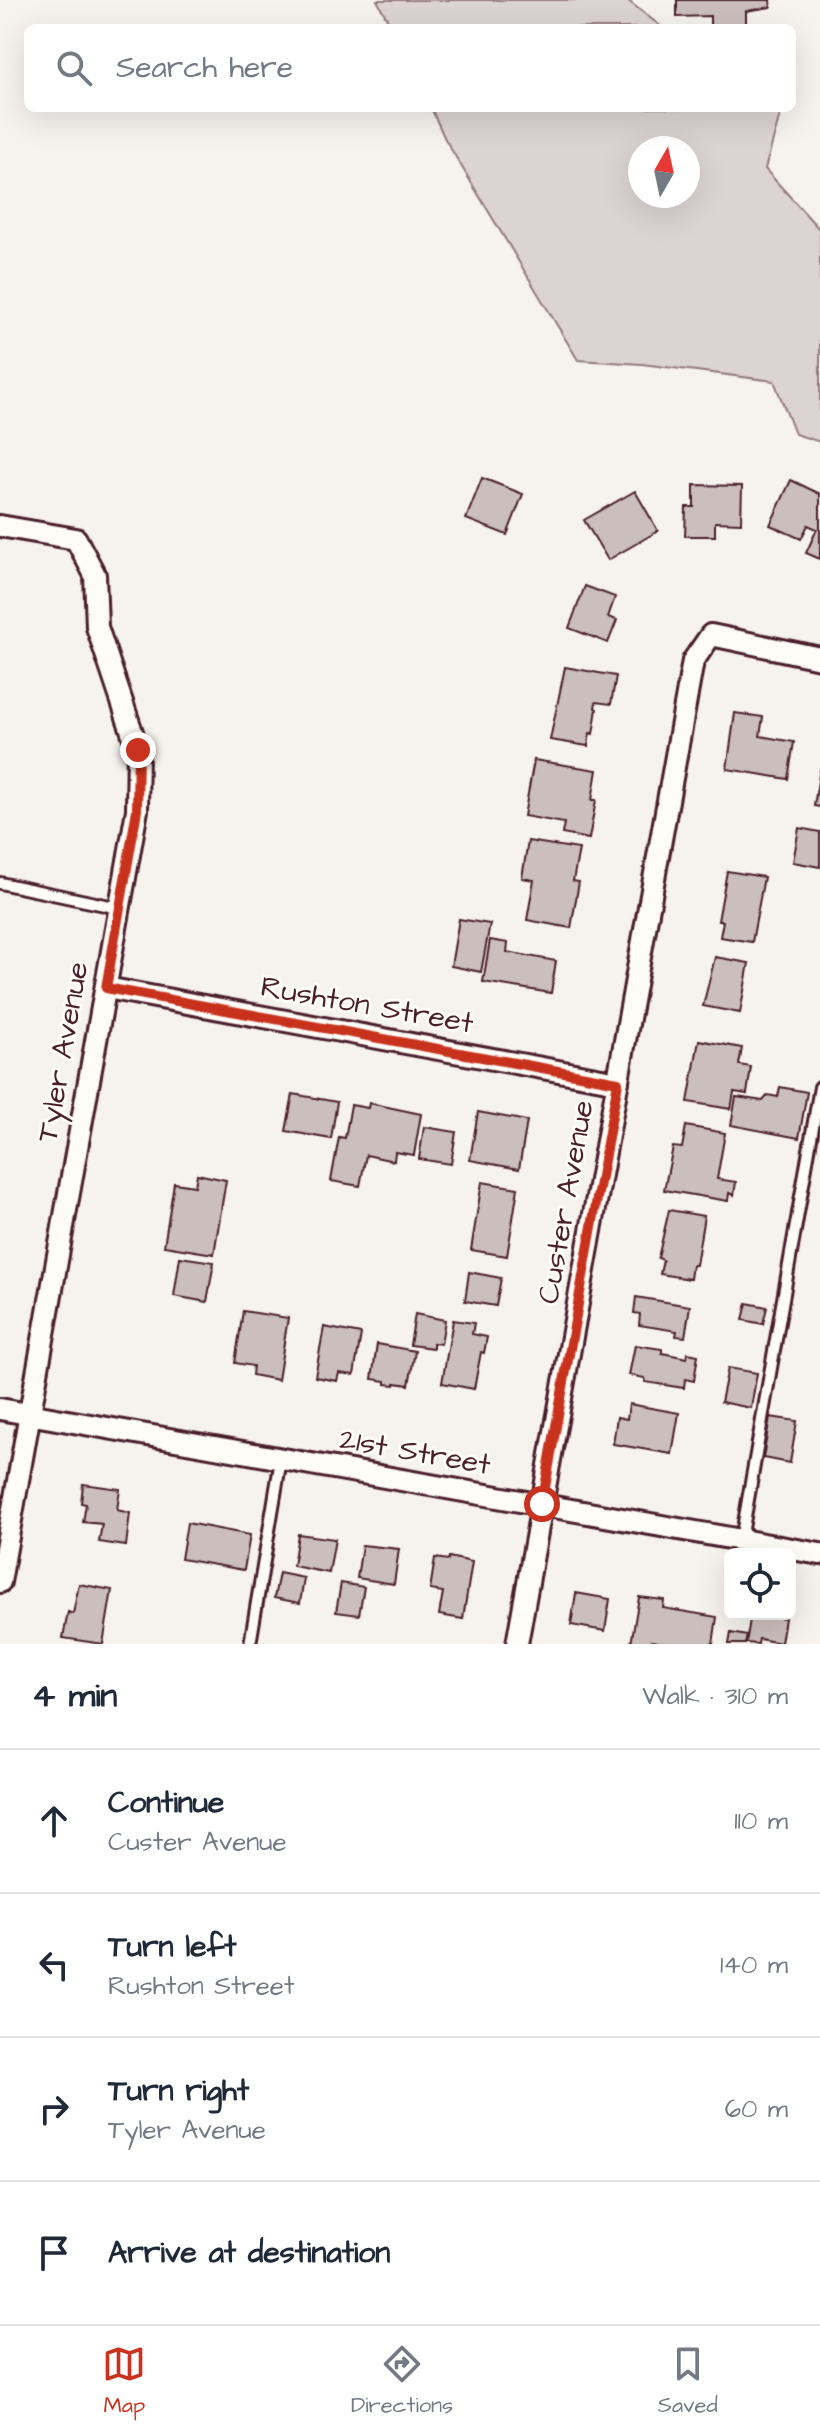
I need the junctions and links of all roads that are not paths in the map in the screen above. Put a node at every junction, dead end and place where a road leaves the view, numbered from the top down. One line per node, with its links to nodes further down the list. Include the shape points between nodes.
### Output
1 (0, 526): 4 (street, Tyler Avenue, via 76,539 95,575 97,627 138,750 137,810)
2 (820, 658): 6 (street, Custer Avenue, via 711,635 693,661)
3 (0, 883): 4 (lane)
4 (119, 908): 5 (street, Tyler Avenue)
5 (106, 988): 6 (street, Rushton Street); 9 (street, Tyler Avenue)
6 (618, 1082): 11 (street, Custer Avenue)
7 (820, 1087): 12 (lane)
8 (0, 1409): 9 (street, 21st Street)
9 (28, 1414): 10 (street, 21st Street); 14 (street, Tyler Avenue)
10 (281, 1459): 11 (street, 21st Street); 15 (lane)
11 (542, 1504): 12 (street, 21st Street); 16 (street, Custer Avenue)
12 (741, 1540): 13 (street, 21st Street)
13 (820, 1554)
14 (0, 1582)
15 (250, 1644)
16 (517, 1644)

